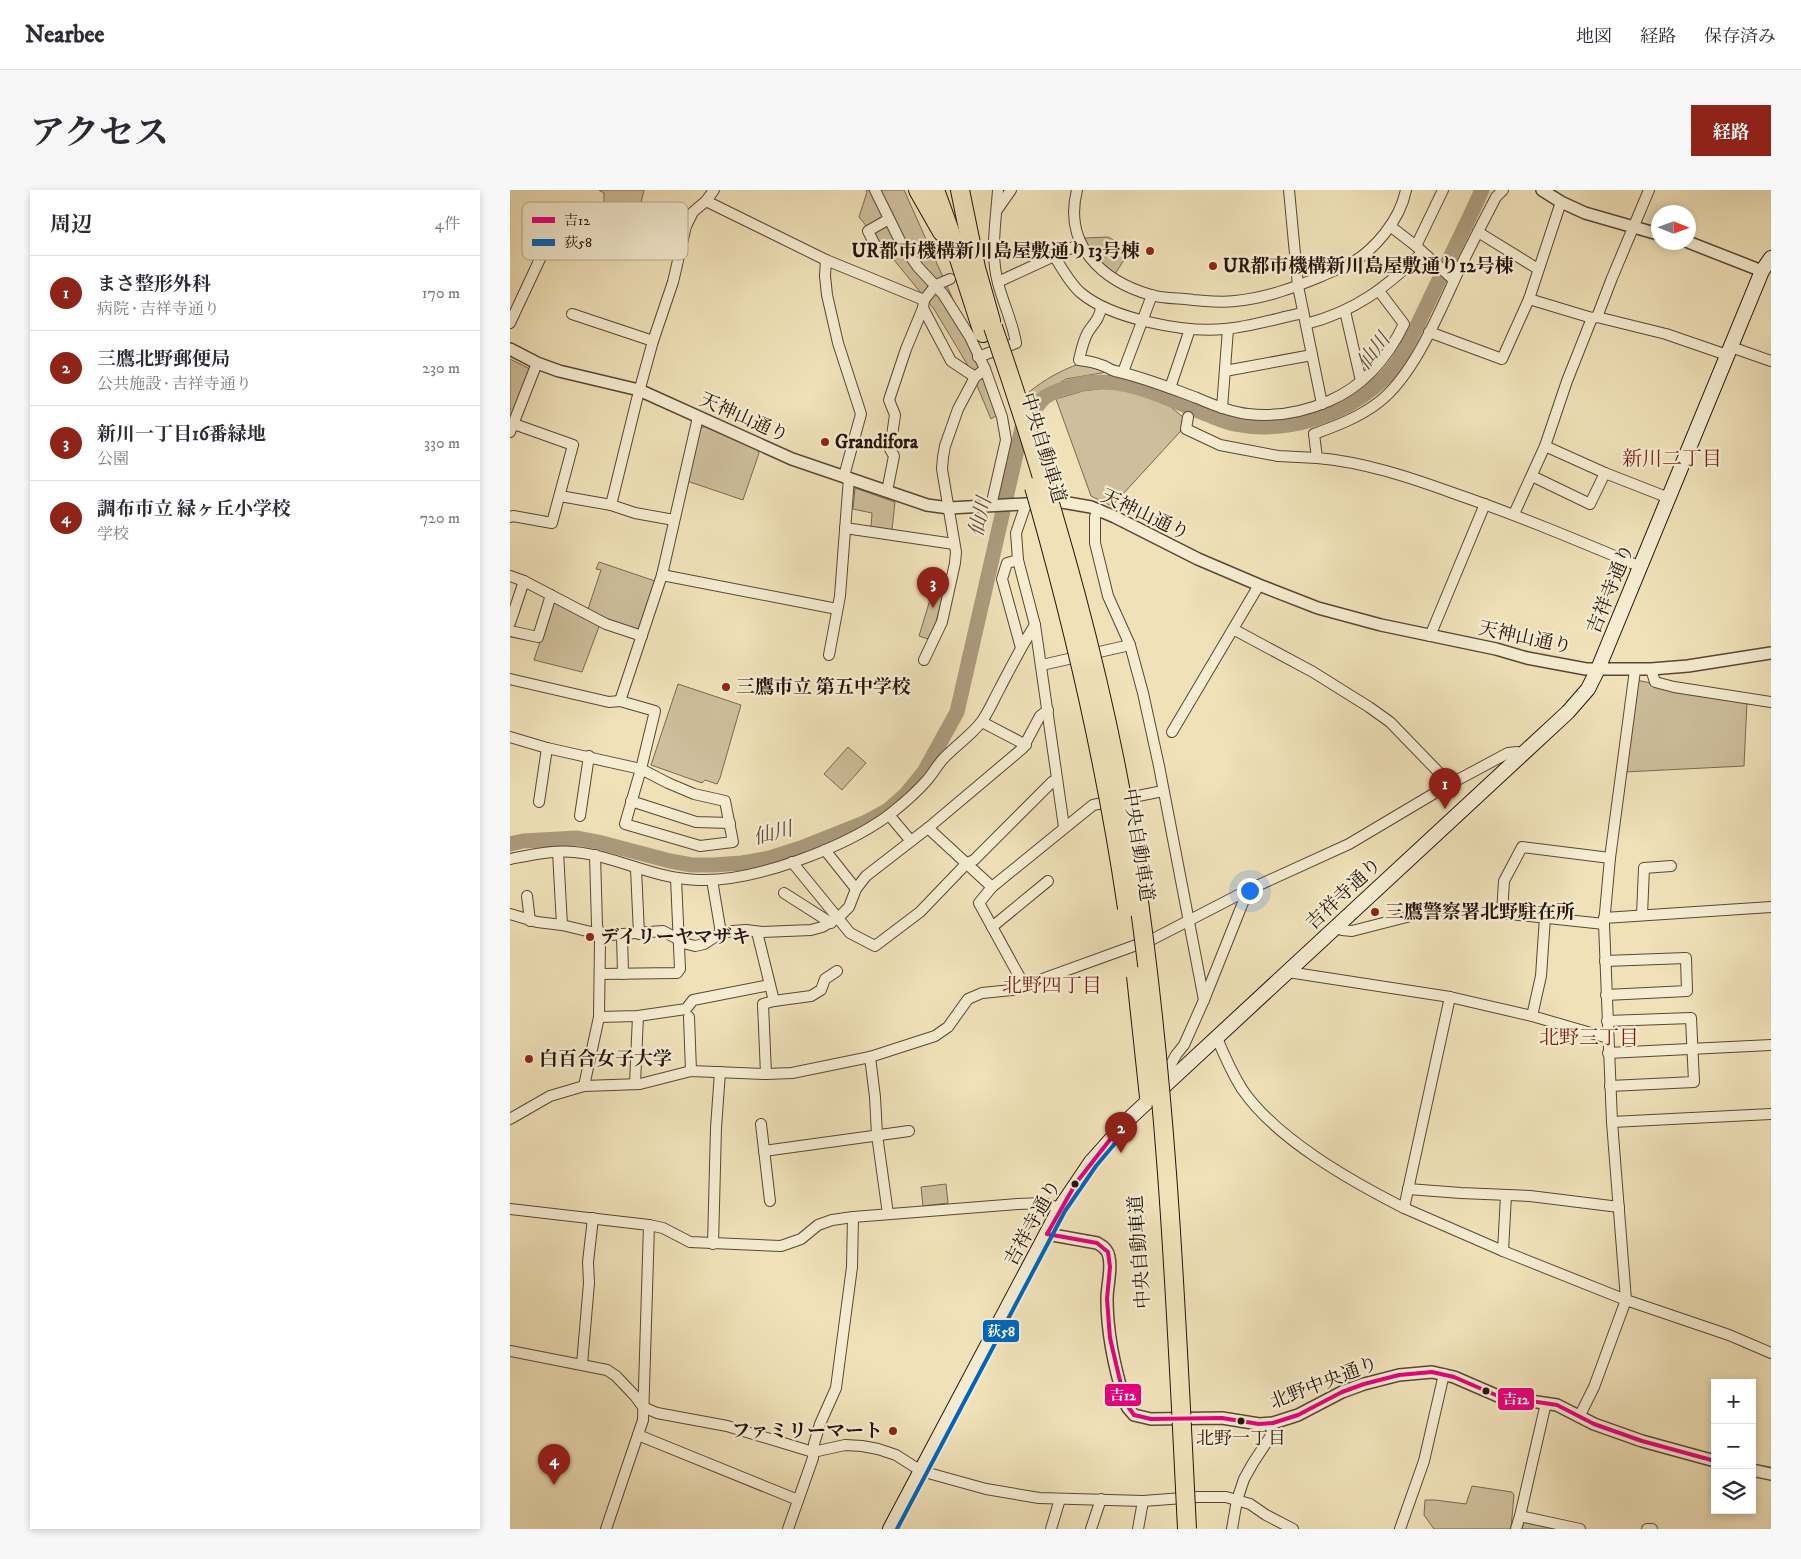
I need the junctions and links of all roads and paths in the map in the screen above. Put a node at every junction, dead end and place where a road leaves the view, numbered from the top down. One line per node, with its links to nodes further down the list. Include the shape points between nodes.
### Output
1 (714, 190): 16 (street)
2 (875, 190): 19 (street)
3 (918, 190): 44 (highway)
4 (935, 190): 44 (highway, 中央自動車道)
5 (948, 190): 44 (highway)
6 (960, 190): 57 (highway, 中央自動車道)
7 (998, 190): 18 (street)
8 (1011, 190): 18 (street)
9 (1289, 190): 41 (street)
10 (1406, 190): 21 (street)
11 (1443, 190): 28 (street)
12 (1503, 190): 23 (street)
13 (1542, 190): 17 (street)
14 (1649, 190): 22 (street)
15 (1074, 191): 26 (street)
16 (706, 201): 20 (street); 32 (street)
17 (1561, 202): 22 (street); 36 (street)
18 (997, 210): 33 (street)
19 (888, 219): 25 (street); 25 (street, via 870,229 868,235 879,253)
20 (688, 222)
21 (1390, 226): 28 (street); 41 (street, via 1360,257)
22 (1633, 227): 24 (street); 51 (street)
23 (1478, 232): 36 (street); 37 (street)
24 (1651, 232)
25 (901, 243): 40 (street)
26 (1080, 244): 29 (street); 43 (street, via 1102,270)
27 (1696, 244): 35 (street)
28 (1419, 249): 37 (street); 42 (street)
29 (1054, 256): 39 (street); 47 (street, via 1079,292)
30 (539, 260): 53 (street)
31 (678, 260): 59 (street)
32 (826, 260): 46 (street); 82 (street, via 827,295 838,343 861,414)
33 (995, 262): 34 (street); 39 (street)
34 (981, 266)
35 (1767, 266): 61 (main road, 吉祥寺通り)
36 (1538, 269): 45 (street)
37 (1451, 278): 58 (street)
38 (950, 279): 40 (street)
39 (998, 282): 63 (street, via 1016,343)
40 (936, 285): 46 (street); 63 (street, via 960,319)
41 (1298, 286): 43 (street, via 1259,297 1222,302); 49 (street)
42 (1379, 291): 48 (street); 70 (street, via 1404,324 1380,363)
43 (1152, 295): 52 (street)
44 (971, 296): 57 (highway, 中央自動車道)
45 (1529, 299): 51 (street); 58 (street, via 1502,358)
46 (923, 304): 69 (street, via 951,361); 83 (street, via 889,400 895,415 890,449 894,456)
47 (1101, 307): 52 (street); 68 (street, via 1079,360)
48 (1344, 311): 54 (street); 70 (street)
49 (1303, 313): 54 (street); 56 (street)
50 (572, 314): 59 (street)
51 (1595, 317): 61 (street); 78 (street, via 1567,381)
52 (1142, 320): 55 (street); 68 (street)
53 (510, 322)
54 (1306, 324): 62 (street)
55 (1190, 329): 56 (street); 71 (street)
56 (1228, 329): 67 (street)
57 (988, 330): 255 (highway, 中央自動車道, bridge, via 1060,581 1088,694 1120,858 1145,1059 1162,1255); 256 (highway, 中央自動車道, bridge, via 1042,472 1086,628 1134,867 1156,1036 1165,1143 1180,1348)
58 (1429, 332): 79 (street, via 1408,369 1378,403 1344,423 1314,434)
59 (653, 341): 72 (street)
60 (510, 350): 65 (street, 天神山通り)
61 (1729, 351): 64 (street); 85 (main road, 吉祥寺通り)
62 (1312, 355): 67 (street); 73 (street)
63 (978, 357): 66 (street)
64 (1771, 361)
65 (537, 363): 72 (street, 天神山通り, via 559,372); 77 (street)
66 (985, 368): 69 (street); 89 (street, via 1002,417 1006,440)
67 (1225, 371): 74 (street)
68 (1123, 372): 71 (street)
69 (975, 377): 90 (street, via 958,409 945,446 942,470)
70 (1361, 381): 73 (street)
71 (1170, 388): 74 (street)
72 (639, 390): 75 (street, 天神山通り); 88 (street)
73 (1322, 404): 74 (street, via 1273,415 1247,414)
74 (1222, 408)
75 (698, 417): 82 (street, 天神山通り, via 792,459); 94 (street)
76 (1188, 417): 79 (street, via 1186,429 1220,445 1278,456)
77 (512, 428): 84 (street, via 573,445)
78 (1545, 446): 80 (street); 81 (street)
79 (1317, 458): 87 (street, via 1402,475)
80 (1606, 473): 81 (street, via 1590,504); 85 (street)
81 (1532, 476): 92 (street)
82 (847, 477): 83 (street, 天神山通り); 95 (street)
83 (887, 491): 90 (street, 天神山通り, via 928,505)
84 (560, 496): 88 (street); 93 (street, via 552,522)
85 (1669, 498): 98 (main road, 吉祥寺通り)
86 (1021, 504): 89 (street, 天神山通り); 91 (street, 天神山通り, via 1070,503); 97 (street, via 1016,533)
87 (1485, 504): 92 (street); 110 (street)
88 (611, 505): 94 (street)
89 (993, 505): 90 (street, 天神山通り)
90 (949, 508): 96 (street)
91 (1098, 510): 102 (street, 天神山通り); 111 (street, via 1095,543 1108,596)
92 (1514, 514): 98 (street)
93 (510, 517)
94 (674, 520): 99 (street)
95 (844, 528): 96 (street); 104 (street)
96 (954, 544): 115 (street, via 955,564 942,622)
97 (1018, 560): 106 (street); 112 (street, via 1006,563 1002,579)
98 (1641, 567): 117 (main road, 吉祥寺通り)
99 (662, 575): 104 (street); 109 (street)
100 (510, 576): 101 (street)
101 (524, 581): 103 (street); 105 (street)
102 (1259, 586): 107 (street); 110 (street, 天神山通り, via 1318,608)
103 (551, 595): 108 (street, via 538,637); 109 (street, via 606,624)
104 (837, 610): 114 (street)
105 (510, 623)
106 (1035, 625): 112 (street); 116 (street)
107 (1233, 629): 125 (street); 133 (street, via 1312,672 1386,719)
108 (510, 631)
109 (642, 636): 121 (street)
110 (1430, 636): 117 (street, 天神山通り, via 1527,658)
111 (1130, 645): 116 (street); 134 (street)
112 (1021, 648): 124 (street)
113 (1771, 653): 118 (street, 天神山通り)
114 (829, 654)
115 (924, 660)
116 (1042, 666): 123 (street)
117 (1598, 669): 119 (street, 天神山通り); 130 (main road, 吉祥寺通り, via 1588,689 1568,712)
118 (1651, 669): 119 (street, 天神山通り); 122 (street, via 1655,682)
119 (1635, 670): 147 (street)
120 (510, 679): 121 (street, via 609,702)
121 (620, 701): 131 (street, via 655,711)
122 (1771, 702)
123 (1048, 710): 127 (street, via 1040,716); 132 (street)
124 (982, 722): 127 (street); 137 (street, via 942,759 919,789)
125 (1172, 732)
126 (510, 737): 128 (street)
127 (1026, 745): 141 (street)
128 (547, 748): 129 (street); 136 (street)
129 (589, 756): 131 (street); 138 (street)
130 (1522, 756): 133 (street, via 1517,752 1508,753); 171 (main road, 吉祥寺通り)
131 (641, 769): 135 (street); 139 (street, via 694,794 725,801)
132 (1057, 779): 140 (street); 149 (street, via 974,860)
133 (1450, 784): 157 (street, via 1349,844)
134 (1163, 791): 140 (street, via 1093,805); 168 (street)
135 (631, 801): 139 (street, via 696,822); 139 (street, via 625,824 700,846 733,842)
136 (539, 802)
137 (889, 815): 142 (street); 143 (street)
138 (580, 816)
139 (730, 823)
140 (1064, 827): 155 (street)
141 (928, 828): 142 (street); 149 (street)
142 (911, 841): 156 (street, via 870,872)
143 (825, 850): 148 (street); 156 (street)
144 (558, 852): 145 (street); 146 (street); 169 (street)
145 (594, 855): 151 (street); 174 (street)
146 (510, 858)
147 (1610, 858): 161 (street, via 1522,847 1504,881); 167 (street)
148 (792, 862): 153 (street, via 755,873); 166 (street)
149 (967, 863): 155 (street); 166 (street, via 920,912 875,946)
150 (1672, 866): 163 (street, via 1644,868)
151 (636, 869): 152 (street); 176 (street)
152 (676, 878): 153 (street); 177 (street)
153 (712, 880): 173 (street)
154 (1048, 881): 170 (street)
155 (992, 887): 170 (street, via 979,903)
156 (856, 889): 166 (street, via 849,907)
157 (1248, 890): 168 (street); 187 (street)
158 (784, 893): 166 (street)
159 (527, 896): 165 (street)
160 (1771, 906): 163 (street)
161 (1502, 913): 164 (street); 171 (street, via 1434,910 1352,931)
162 (510, 914): 165 (street)
163 (1642, 915): 167 (street)
164 (1545, 917): 167 (street); 190 (street, via 1541,976)
165 (530, 921): 169 (street)
166 (834, 921): 172 (street, via 811,930)
167 (1604, 921): 178 (street)
168 (1188, 922): 184 (street, via 1153,939); 187 (street)
169 (562, 925): 174 (street)
170 (992, 927): 184 (street)
171 (1335, 927): 180 (main road, 吉祥寺通り)
172 (757, 932): 173 (street); 183 (street)
173 (721, 933): 177 (street, via 695,946)
174 (599, 934): 175 (street); 181 (street)
175 (622, 934): 176 (street); 182 (street)
176 (639, 934): 177 (street, via 662,931)
177 (680, 940): 182 (street, via 680,969 677,973)
178 (1605, 961): 185 (street); 185 (street, via 1686,958 1687,991)
179 (837, 971): 188 (street, via 826,979 821,990 811,996)
180 (1288, 972): 186 (street); 194 (main road, 吉祥寺通り)
181 (600, 974): 182 (street); 191 (street)
182 (623, 974)
183 (770, 985): 188 (street); 189 (street, via 693,1000 686,1009)
184 (1024, 985): 199 (street, via 973,996 948,1028 935,1036)
185 (1606, 995): 193 (street)
186 (1450, 997): 190 (street); 214 (street)
187 (1204, 1000): 203 (street, via 1184,1045 1170,1066)
188 (774, 1001): 202 (street, via 763,1004)
189 (638, 1016): 191 (street); 204 (street)
190 (1532, 1016): 195 (street)
191 (599, 1017): 205 (street)
192 (688, 1017): 200 (street)
193 (1607, 1021): 195 (street); 197 (street, via 1690,1018)
194 (1217, 1038): 203 (main road, 吉祥寺通り); 219 (street, via 1242,1090 1287,1136 1358,1184)
195 (1608, 1038): 198 (street)
196 (1771, 1045): 197 (street)
197 (1692, 1048): 198 (street); 206 (street, via 1694,1082)
198 (1608, 1052): 206 (street)
199 (870, 1057): 202 (street, via 808,1070); 212 (street)
200 (691, 1071): 201 (street); 204 (street)
201 (720, 1072): 202 (street); 226 (street)
202 (766, 1074)
203 (1171, 1079): 218 (main road, 吉祥寺通り, via 1090,1162)
204 (635, 1084): 205 (street)
205 (584, 1086): 208 (street, via 550,1096)
206 (1610, 1086): 209 (street)
207 (1771, 1114): 209 (street)
208 (510, 1119)
209 (1612, 1122): 217 (street)
210 (761, 1124): 213 (street)
211 (909, 1131): 212 (street)
212 (877, 1135): 213 (street); 221 (street)
213 (764, 1151): 216 (street)
214 (1408, 1189): 215 (street); 219 (street)
215 (1506, 1195): 217 (street); 227 (street)
216 (770, 1201)
217 (1619, 1207): 228 (street)
218 (1060, 1208): 221 (street, via 1043,1203); 225 (main road, 吉祥寺通り)
219 (1404, 1208): 227 (street)
220 (510, 1210): 223 (street)
221 (888, 1214): 222 (street)
222 (853, 1217): 226 (street, via 825,1222 801,1239 781,1246); 238 (street, via 852,1267 836,1388 820,1424)
223 (592, 1218): 224 (street); 231 (street)
224 (649, 1225): 226 (street, via 663,1228 690,1242); 234 (street)
225 (1048, 1234): 236 (street, 北野中央通り, via 1097,1243 1108,1253 1108,1319 1122,1393 1132,1413 1151,1419 1222,1418); 240 (main road, 吉祥寺通り)
226 (713, 1244)
227 (1503, 1251): 228 (street)
228 (1626, 1300): 230 (street); 235 (street, via 1594,1387)
229 (510, 1351): 231 (street)
230 (1771, 1353)
231 (582, 1364): 234 (street, via 607,1370 616,1376)
232 (1444, 1374): 233 (street, 北野中央通り, via 1498,1396); 236 (street, 北野中央通り, via 1421,1372 1382,1378); 259 (street, via 1424,1461)
233 (1546, 1403): 235 (street, 北野中央通り); 248 (street)
234 (643, 1407): 237 (street); 238 (street, via 727,1426)
235 (1579, 1417): 239 (street, 北野中央通り, via 1642,1441)
236 (1273, 1423): 246 (street, via 1270,1437 1248,1472)
237 (638, 1435): 244 (street); 249 (street)
238 (813, 1452): 240 (street, via 845,1445 862,1446 896,1456); 244 (street)
239 (1711, 1460)
240 (920, 1471): 243 (street, via 1013,1495); 251 (main road, 吉祥寺通り)
241 (1756, 1471): 242 (street)
242 (1771, 1474)
243 (1060, 1499): 245 (street); 252 (street)
244 (798, 1500): 250 (street)
245 (1101, 1500): 247 (street); 253 (street)
246 (1237, 1500): 247 (street, via 1196,1497); 257 (street); 258 (street)
247 (1143, 1501): 254 (street)
248 (1520, 1516): 260 (street); 261 (street)
249 (606, 1529)
250 (788, 1529)
251 (890, 1529)
252 (1051, 1529)
253 (1092, 1529)
254 (1138, 1529)
255 (1176, 1529)
256 (1187, 1529)
257 (1232, 1529)
258 (1293, 1529)
259 (1400, 1529)
260 (1516, 1529)
261 (1580, 1529)
262 (1647, 1529): 263 (street)
263 (1652, 1529)

